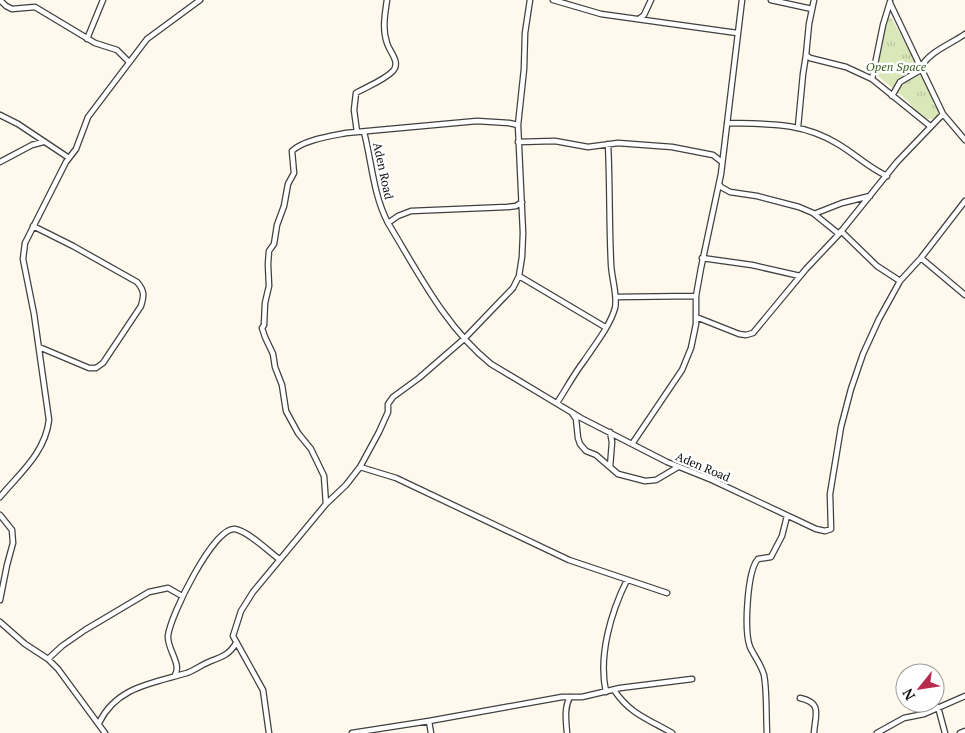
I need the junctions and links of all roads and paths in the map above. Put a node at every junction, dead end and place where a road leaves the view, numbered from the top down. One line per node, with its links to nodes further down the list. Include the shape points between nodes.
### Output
1 (0, 0): 17 (street, via 12,9 35,7)
2 (103, 0): 17 (street)
3 (200, 0): 19 (street, via 148,39)
4 (387, 0): 29 (street, via 385,39 396,66 384,78 356,92)
5 (530, 0): 26 (street)
6 (553, 0): 12 (street)
7 (652, 0): 14 (street)
8 (742, 0): 15 (street)
9 (771, 0): 13 (street)
10 (814, 0): 13 (street)
11 (890, 1): 20 (street); 21 (street)
12 (568, 2): 14 (street, via 601,14)
13 (812, 9): 18 (street)
14 (639, 19): 15 (street)
15 (737, 33): 25 (street)
16 (965, 34): 20 (street, via 931,55)
17 (87, 39): 19 (street, via 117,50)
18 (806, 55): 21 (street); 28 (street)
19 (129, 62): 37 (street, via 88,118)
20 (922, 68): 22 (street, via 900,82); 23 (street)
21 (872, 79): 22 (street)
22 (892, 96): 27 (street)
23 (943, 114): 27 (street); 31 (street)
24 (0, 115): 32 (street)
25 (727, 122): 28 (street); 35 (street)
26 (518, 125): 30 (street, Aden Road, via 477,121); 33 (street)
27 (930, 126): 40 (street)
28 (798, 127): 40 (street, via 837,143)
29 (357, 132): 30 (street, Aden Road); 71 (street, Aden Road, via 318,139 292,151 294,173 269,252 269,286 263,333 274,354 288,416 311,449 324,476)
30 (364, 132): 48 (street, Aden Road, via 373,182)
31 (965, 140)
32 (43, 142): 37 (street); 38 (street)
33 (518, 142): 34 (street, via 555,141 588,147); 46 (street)
34 (608, 144): 36 (street, via 672,147); 58 (street, via 611,260)
35 (723, 152): 36 (street); 39 (street)
36 (713, 154): 39 (street)
37 (69, 158): 49 (street)
38 (0, 162)
39 (722, 162): 41 (street)
40 (886, 176): 44 (street)
41 (719, 183): 42 (street); 43 (street)
42 (730, 192): 43 (street); 47 (street, via 775,200)
43 (716, 195): 51 (street)
44 (870, 196): 47 (street); 50 (street)
45 (965, 201): 52 (street, Aden Road)
46 (522, 202): 48 (street, via 507,207 411,210); 53 (street)
47 (814, 214): 50 (street)
48 (388, 223): 61 (street, Aden Road)
49 (33, 226): 62 (street, via 25,243 23,259); 62 (street, via 137,282 144,295 141,306 103,363 96,368)
50 (840, 233): 54 (street); 55 (street, via 877,266)
51 (702, 258): 54 (street); 57 (street)
52 (921, 258): 55 (street, Aden Road); 56 (street)
53 (519, 276): 60 (street); 61 (street, via 513,288)
54 (800, 276): 59 (street, via 750,335 739,334)
55 (900, 281): 73 (street, Aden Road, via 863,354 851,389 830,494 831,529 816,529)
56 (965, 295)
57 (696, 296): 58 (street); 59 (street)
58 (616, 297): 60 (street)
59 (696, 317): 66 (street, via 691,348 682,370)
60 (605, 328): 63 (street)
61 (464, 339): 63 (street, Aden Road, via 491,364); 68 (street, via 393,396)
62 (38, 347): 70 (street, via 48,432 31,462)
63 (557, 403): 64 (street, Aden Road)
64 (572, 412): 65 (street, Aden Road); 67 (street, via 580,444)
65 (610, 432): 66 (street, Aden Road); 67 (street)
66 (632, 444): 69 (street, Aden Road)
67 (610, 466): 69 (street, via 621,475 645,480 656,480)
68 (360, 467): 71 (street); 75 (street, via 394,477 569,560)
69 (678, 467): 73 (street, Aden Road)
70 (0, 497)
71 (326, 504): 74 (street)
72 (0, 515): 78 (street, via 12,530 13,543)
73 (787, 516): 101 (street, via 782,536 771,557 758,559 753,568 746,615 750,645 765,681)
74 (279, 559): 77 (street, via 244,532 229,530 198,566); 80 (street, via 241,611 233,636)
75 (627, 580): 76 (street); 85 (street, via 606,642)
76 (668, 593)
77 (182, 596): 81 (street, via 168,588 149,592 85,630); 82 (street, via 168,637 178,671)
78 (0, 600)
79 (0, 622): 81 (street, via 25,644)
80 (236, 643): 82 (street, via 218,659); 96 (street, via 263,690)
81 (48, 658): 93 (street)
82 (175, 675): 93 (street, via 138,686 124,694)
83 (692, 679): 84 (street)
84 (614, 690): 85 (street); 100 (street, via 639,716)
85 (606, 692): 87 (street)
86 (965, 696): 89 (street)
87 (570, 697): 92 (street); 99 (street, via 566,704)
88 (800, 698): 102 (street, via 815,706)
89 (945, 704)
90 (926, 713): 103 (street, via 904,718)
91 (940, 713): 104 (street)
92 (429, 721): 97 (street); 98 (street)
93 (98, 723): 95 (street)
94 (965, 731): 105 (street)
95 (105, 733)
96 (269, 733)
97 (352, 733)
98 (431, 733)
99 (567, 733)
100 (672, 733)
101 (767, 733)
102 (814, 733)
103 (877, 733)
104 (945, 733)
105 (960, 733)

